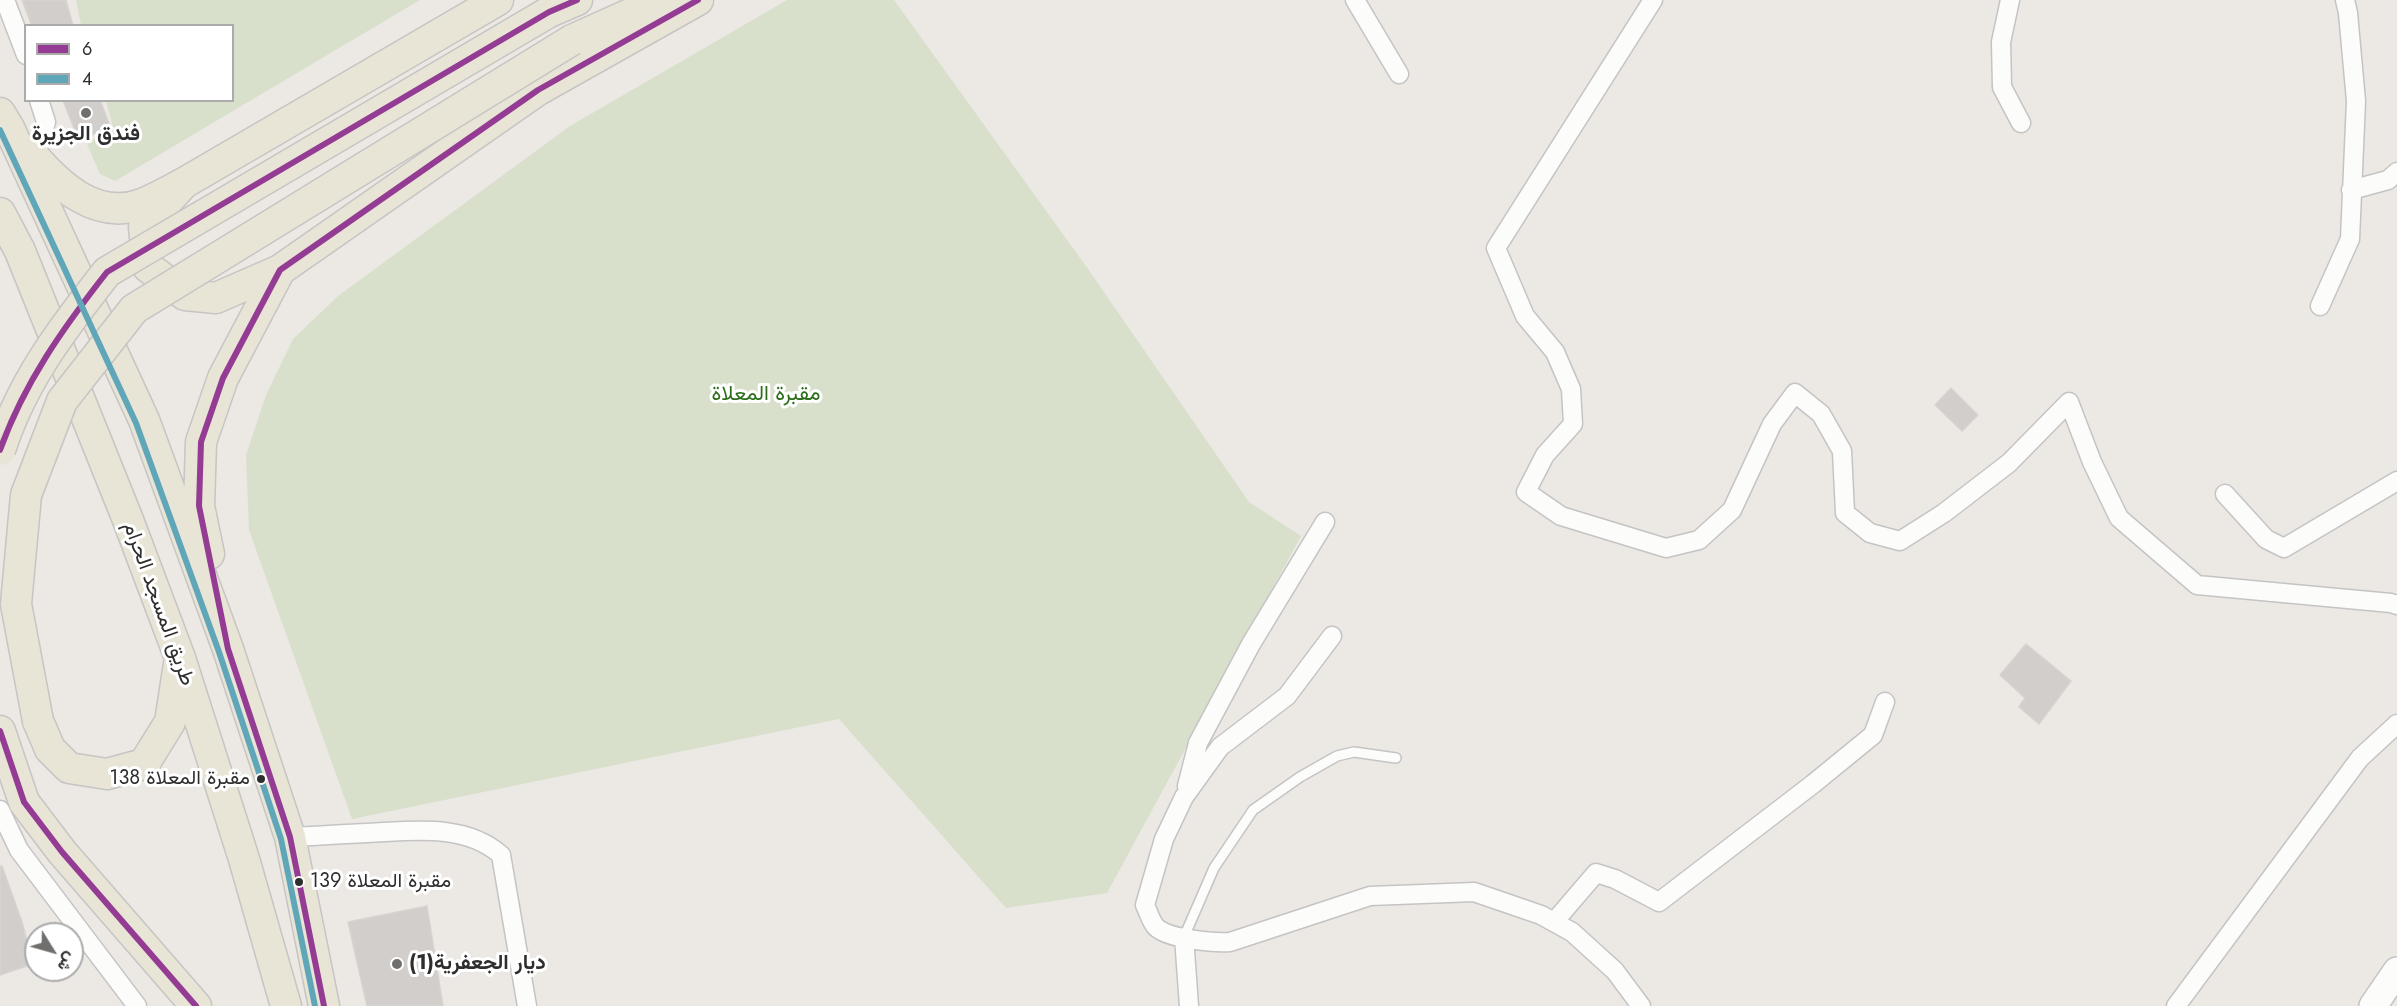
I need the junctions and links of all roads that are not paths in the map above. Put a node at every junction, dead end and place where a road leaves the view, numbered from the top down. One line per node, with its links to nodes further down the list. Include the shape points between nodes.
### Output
1 (5, 0): 10 (street)
2 (498, 0): 17 (main road)
3 (577, 0): 22 (main road, bridge, via 549,12 107,272 58,334 11,417)
4 (661, 0): 29 (main road, bridge, via 572,40 134,309 62,401 26,495 16,604 38,721 50,749 69,768 107,774 144,764 170,723)
5 (698, 0): 20 (main road, via 538,90)
6 (1355, 0): 11 (street)
7 (1653, 0): 26 (street, via 1496,248 1525,316 1555,352 1571,389 1573,424 1545,455 1526,492 1561,516 1666,548 1699,540 1732,510 1772,424 1796,393 1821,414 1842,451 1845,513 1869,533 1900,542 2009,463 2069,402 2119,518 2197,585)
8 (2010, 0): 14 (street, via 2001,42 2002,87)
9 (2345, 0): 18 (street, via 2356,101)
10 (24, 50)
11 (1399, 74)
12 (40, 102): 15 (street, via 46,122)
13 (5, 120): 15 (main road); 28 (main road, via 144,420)
14 (2022, 123)
15 (35, 158): 17 (main road, via 58,183 107,208 140,205)
16 (2397, 172): 18 (street, via 2388,180)
17 (184, 183): 20 (main road, via 144,227 148,267 185,295 216,298)
18 (2351, 190): 21 (street, via 2350,239)
19 (0, 213): 29 (main road, طريق المسجد الحرام, via 20,251)
20 (280, 270): 28 (main road, via 223,378 201,442 200,506)
21 (2320, 306)
22 (0, 450)
23 (2397, 481): 24 (street, via 2284,548 2266,539)
24 (2225, 494)
25 (1325, 522): 34 (street, via 1251,644 1198,743)
26 (2397, 605)
27 (1332, 636): 34 (street, via 1287,696 1220,747)
28 (228, 649): 36 (main road)
29 (180, 658): 42 (main road, طريق المسجد الحرام)
30 (1885, 702): 37 (street, via 1873,735 1659,902 1596,873)
31 (2397, 724): 47 (street, via 2360,758)
32 (0, 731): 41 (main road, via 24,802 62,852)
33 (1396, 758): 38 (lane, via 1354,752 1336,756 1253,810 1214,868)
34 (1184, 796): 38 (street, via 1164,839 1145,905 1156,927)
35 (0, 810): 40 (street, via 19,850)
36 (290, 837): 43 (main road); 44 (street, via 430,830 468,836 492,847 501,855)
37 (1554, 922): 38 (street, via 1474,892 1370,896 1230,942 1208,943); 46 (street, via 1572,932 1615,971)
38 (1184, 937): 45 (street)
39 (2397, 971): 48 (street)
40 (137, 1006)
41 (196, 1006)
42 (286, 1006)
43 (324, 1006)
44 (526, 1006)
45 (1189, 1006)
46 (1641, 1006)
47 (2176, 1006)
48 (2373, 1006)

